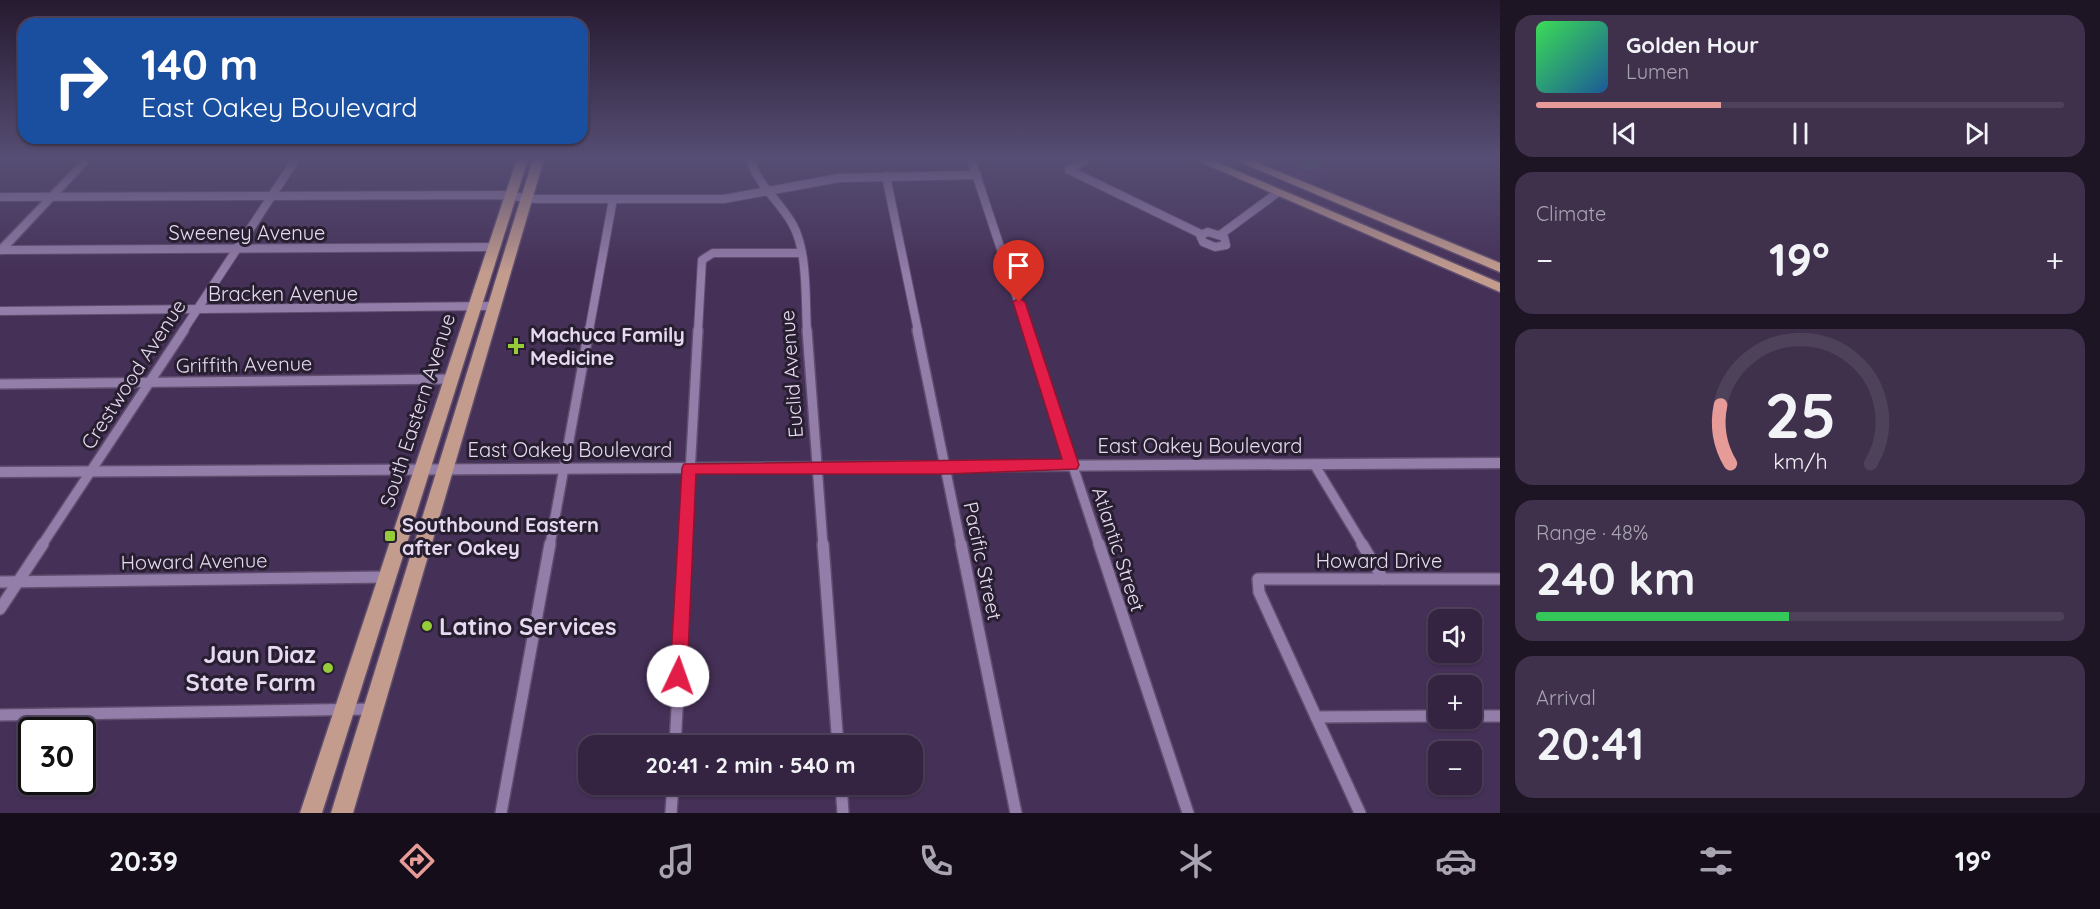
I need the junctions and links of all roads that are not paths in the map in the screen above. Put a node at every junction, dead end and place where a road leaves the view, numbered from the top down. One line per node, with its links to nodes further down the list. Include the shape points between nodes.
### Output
1 (511, 196): 18 (main road, South Eastern Avenue)
2 (51, 197): 20 (street)
3 (271, 197): 19 (street, Crestwood Avenue)
4 (519, 197): 13 (street)
5 (740, 197): 14 (street)
6 (772, 197): 22 (street, Euclid Avenue, via 795,227)
7 (890, 197): 39 (street, Pacific Street)
8 (984, 197): 36 (street, Atlantic Street)
9 (1125, 197): 16 (street)
10 (1272, 197): 17 (street)
11 (1286, 197): 15 (main road)
12 (1329, 197): 21 (main road)
13 (527, 198): 14 (street); 27 (main road)
14 (613, 200): 42 (street)
15 (1362, 229): 21 (main road, via 1383,232 1434,251); 23 (main road)
16 (1201, 234): 17 (street); 17 (street, via 1203,242 1220,247 1226,245)
17 (1220, 235)
18 (495, 247): 19 (street, Sweeney Avenue); 28 (main road, South Eastern Avenue)
19 (237, 249): 20 (street, Sweeney Avenue); 29 (street, Crestwood Avenue)
20 (0, 250)
21 (1458, 251): 24 (main road)
22 (802, 253): 37 (street, via 712,253 702,260); 38 (street, Euclid Avenue)
23 (1444, 264): 25 (main road, via 1466,261); 26 (main road)
24 (1500, 268)
25 (1500, 275)
26 (1500, 288)
27 (494, 306): 28 (street, Bracken Avenue); 41 (main road)
28 (475, 308): 29 (street, Bracken Avenue); 31 (main road, South Eastern Avenue)
29 (197, 310): 30 (street, Bracken Avenue); 32 (street, Crestwood Avenue)
30 (0, 311)
31 (452, 380): 32 (street, Griffith Avenue); 40 (main road, South Eastern Avenue)
32 (149, 383): 33 (street, Griffith Avenue); 43 (street, Crestwood Avenue)
33 (0, 384)
34 (1500, 463): 35 (street, East Oakey Boulevard)
35 (1314, 464): 36 (street, East Oakey Boulevard); 46 (street)
36 (1071, 465): 39 (street, East Oakey Boulevard); 68 (street, Atlantic Street)
37 (689, 468): 38 (street, East Oakey Boulevard); 42 (street, East Oakey Boulevard); 58 (street)
38 (818, 468): 39 (street, East Oakey Boulevard); 59 (street, Euclid Avenue)
39 (946, 468): 67 (street, Pacific Street)
40 (423, 469): 41 (street, East Oakey Boulevard); 43 (street, East Oakey Boulevard); 45 (main road, South Eastern Avenue)
41 (446, 469): 42 (street, East Oakey Boulevard); 51 (main road)
42 (564, 469): 64 (street)
43 (91, 471): 44 (street, East Oakey Boulevard); 48 (street, Crestwood Avenue)
44 (0, 472)
45 (388, 577): 48 (street, Howard Avenue); 52 (main road, South Eastern Avenue)
46 (1383, 579): 47 (street, Howard Drive); 57 (street, Howard Drive, via 1258,579 1259,592)
47 (1500, 579)
48 (18, 581): 49 (street, Howard Avenue); 50 (street, Crestwood Avenue)
49 (0, 582)
50 (0, 609)
51 (373, 709): 52 (street); 63 (main road)
52 (344, 710): 53 (street); 62 (main road, South Eastern Avenue)
53 (0, 715)
54 (1428, 716): 57 (street)
55 (1482, 716): 56 (street)
56 (1500, 716)
57 (1316, 717): 69 (street)
58 (676, 735)
59 (837, 735)
60 (672, 795): 65 (street)
61 (842, 795): 66 (street)
62 (311, 813)
63 (342, 813)
64 (501, 813)
65 (671, 813)
66 (843, 813)
67 (1016, 813)
68 (1188, 813)
69 (1360, 813)

